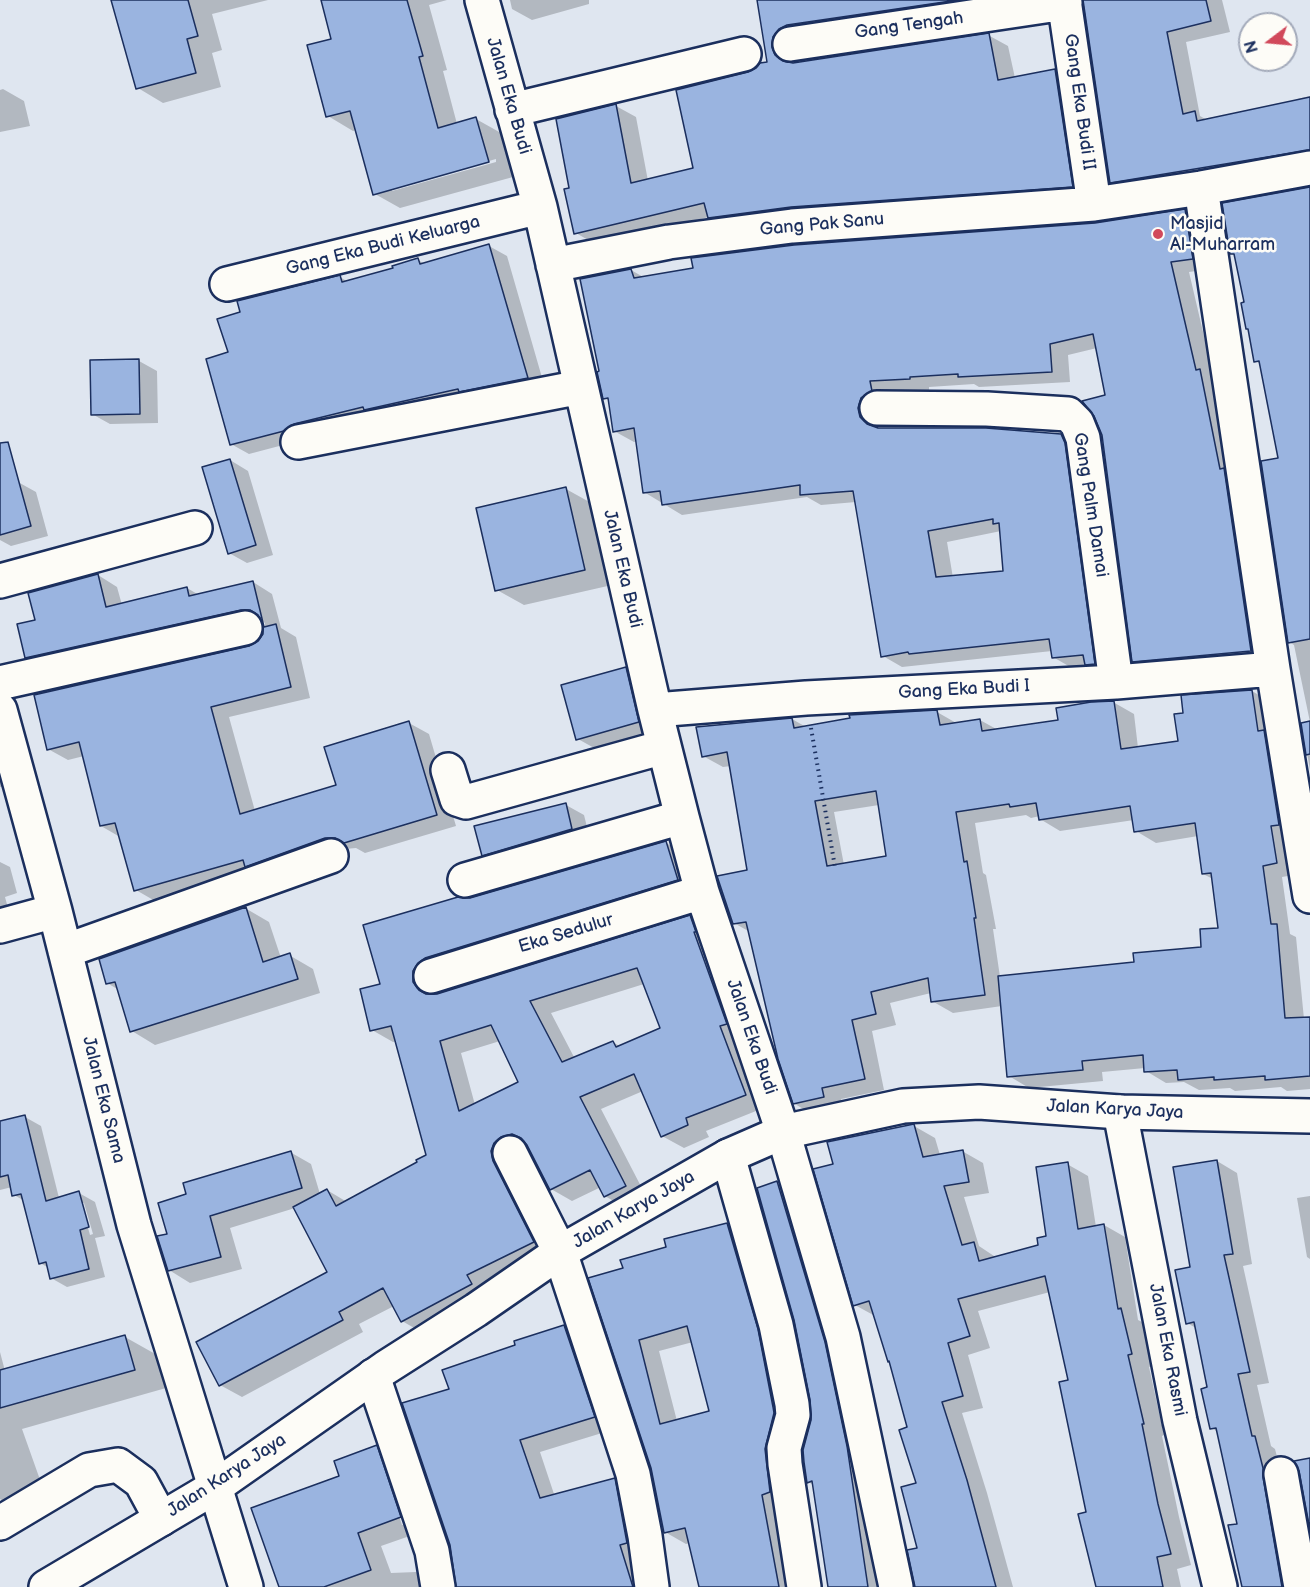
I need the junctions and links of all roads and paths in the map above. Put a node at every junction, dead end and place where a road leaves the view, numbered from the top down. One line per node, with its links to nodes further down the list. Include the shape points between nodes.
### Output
1 (482, 0): 5 (street, Jalan Eka Budi)
2 (1064, 2): 3 (street, Gang Tengah); 8 (street, Gang Eka Budi II)
3 (790, 44)
4 (744, 54): 5 (street)
5 (512, 110): 9 (street, Jalan Eka Budi)
6 (1310, 168): 7 (street, Gang Pak Sanu)
7 (1201, 188): 8 (street, Gang Pak Sanu); 18 (street)
8 (1094, 204): 10 (street, Gang Pak Sanu, via 792,226 669,242)
9 (540, 207): 10 (street, Jalan Eka Budi); 11 (street, Gang Eka Budi Keluarga)
10 (553, 265): 12 (street, Jalan Eka Budi)
11 (227, 285)
12 (581, 387): 14 (street); 23 (street, Jalan Eka Budi)
13 (877, 408): 19 (street, Gang Palm Damai, via 1068,414 1077,423 1083,438)
14 (298, 442)
15 (195, 528): 16 (street)
16 (0, 581)
17 (245, 628): 20 (street)
18 (1273, 669): 19 (street, Gang Eka Budi I); 31 (street)
19 (1116, 682): 21 (street, Gang Eka Budi I)
20 (0, 683)
21 (806, 698): 23 (street, Gang Eka Budi I); 28 (path)
22 (0, 710): 32 (street, Jalan Eka Sama)
23 (655, 710): 24 (street, Jalan Eka Budi)
24 (664, 747): 25 (street, via 466,802 457,799); 26 (street, Jalan Eka Budi)
25 (448, 770)
26 (682, 817): 29 (street); 30 (street, Jalan Eka Budi)
27 (331, 856): 34 (street)
28 (835, 867)
29 (465, 880)
30 (702, 892): 35 (street, Eka Sedulur); 38 (street, Jalan Eka Budi)
31 (1310, 896)
32 (55, 911): 33 (street); 34 (street, Jalan Eka Sama)
33 (0, 926)
34 (65, 951): 44 (street, Jalan Eka Sama, via 134,1225)
35 (431, 976)
36 (1120, 1112): 37 (street, Jalan Karya Jaya); 38 (street, Jalan Karya Jaya, via 979,1102 903,1106); 53 (street, Jalan Eka Rasmi, via 1180,1421)
37 (1310, 1116)
38 (783, 1131): 40 (street, Jalan Karya Jaya); 52 (street, Jalan Eka Budi, via 843,1336)
39 (510, 1153): 41 (street)
40 (728, 1156): 41 (street, Jalan Karya Jaya); 51 (street, via 776,1325 792,1404 784,1464)
41 (561, 1252): 42 (street, Jalan Karya Jaya); 50 (street, via 633,1474)
42 (373, 1376): 44 (street, Jalan Karya Jaya); 49 (street, via 432,1551)
43 (1281, 1474): 54 (street)
44 (215, 1487): 45 (street, Jalan Karya Jaya); 48 (street, Jalan Eka Sama)
45 (161, 1519): 46 (street, via 141,1482 118,1465 89,1470); 47 (street, Jalan Karya Jaya)
46 (0, 1523)
47 (61, 1583)
48 (246, 1587)
49 (438, 1587)
50 (652, 1587)
51 (804, 1587)
52 (896, 1587)
53 (1220, 1587)
54 (1300, 1587)

